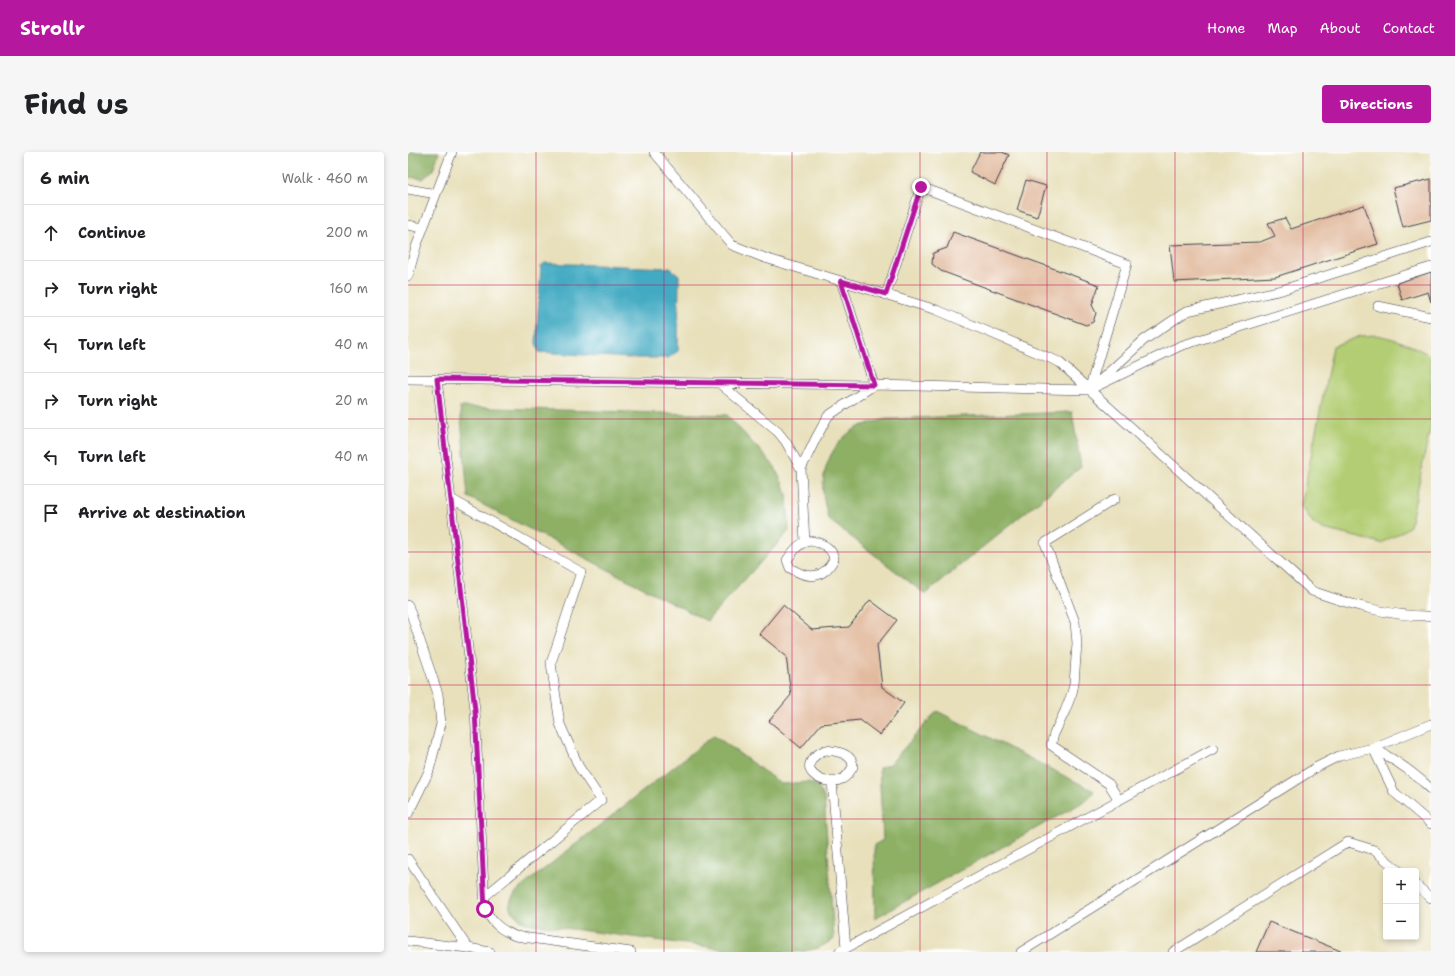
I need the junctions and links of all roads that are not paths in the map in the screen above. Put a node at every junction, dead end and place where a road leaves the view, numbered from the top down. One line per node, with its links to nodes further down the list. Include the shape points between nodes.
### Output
1 (452, 152): 4 (lane)
2 (654, 152): 10 (lane, via 732,245)
3 (408, 189): 4 (lane)
4 (436, 194): 6 (lane)
5 (408, 225): 6 (lane)
6 (423, 228): 9 (lane)
7 (1431, 242): 18 (lane, via 1282,290 1187,311 1144,340)
8 (1431, 267): 18 (lane, via 1180,346)
9 (408, 276)
10 (841, 281): 11 (lane); 17 (lane)
11 (886, 294): 18 (lane, via 937,310 1059,362); 18 (lane, via 921,187 1127,264)
12 (1378, 306): 13 (lane)
13 (1431, 317)
14 (408, 378): 15 (lane)
15 (437, 379): 16 (lane); 20 (lane)
16 (720, 384): 17 (lane); 19 (lane, via 778,432)
17 (874, 385): 18 (lane); 19 (lane, via 828,416)
18 (1089, 390): 24 (lane, via 1312,591 1400,614)
19 (801, 469): 22 (lane)
20 (451, 498): 36 (lane, via 475,710); 36 (lane, via 581,572 551,663 560,724 578,767 601,800)
21 (1115, 499): 30 (lane, via 1045,543 1075,622 1077,644 1072,694 1051,745 1109,784)
22 (805, 542): 22 (lane, via 795,548 787,560 790,568 808,576 823,573 834,559 831,551 818,542)
23 (408, 605): 31 (lane, via 438,694 441,724 430,771)
24 (1431, 616)
25 (1431, 724): 26 (lane)
26 (1373, 748): 29 (lane, via 1408,769); 32 (lane, via 1394,792); 43 (lane, via 1340,756 1317,767)
27 (1213, 749): 30 (lane)
28 (832, 781): 28 (lane, via 842,779 853,764 844,753 825,750 814,756 810,769 819,779); 40 (lane)
29 (1431, 789)
30 (1119, 800): 40 (lane)
31 (408, 814)
32 (1431, 824)
33 (408, 859): 39 (lane)
34 (1396, 868): 44 (lane, via 1374,850 1348,842)
35 (1419, 888): 37 (lane)
36 (484, 897): 42 (lane, via 485,909 490,919 515,936)
37 (1431, 898)
38 (408, 941): 39 (lane)
39 (468, 948): 41 (lane)
40 (842, 950)
41 (490, 952)
42 (631, 952)
43 (1021, 952)
44 (1173, 952)

